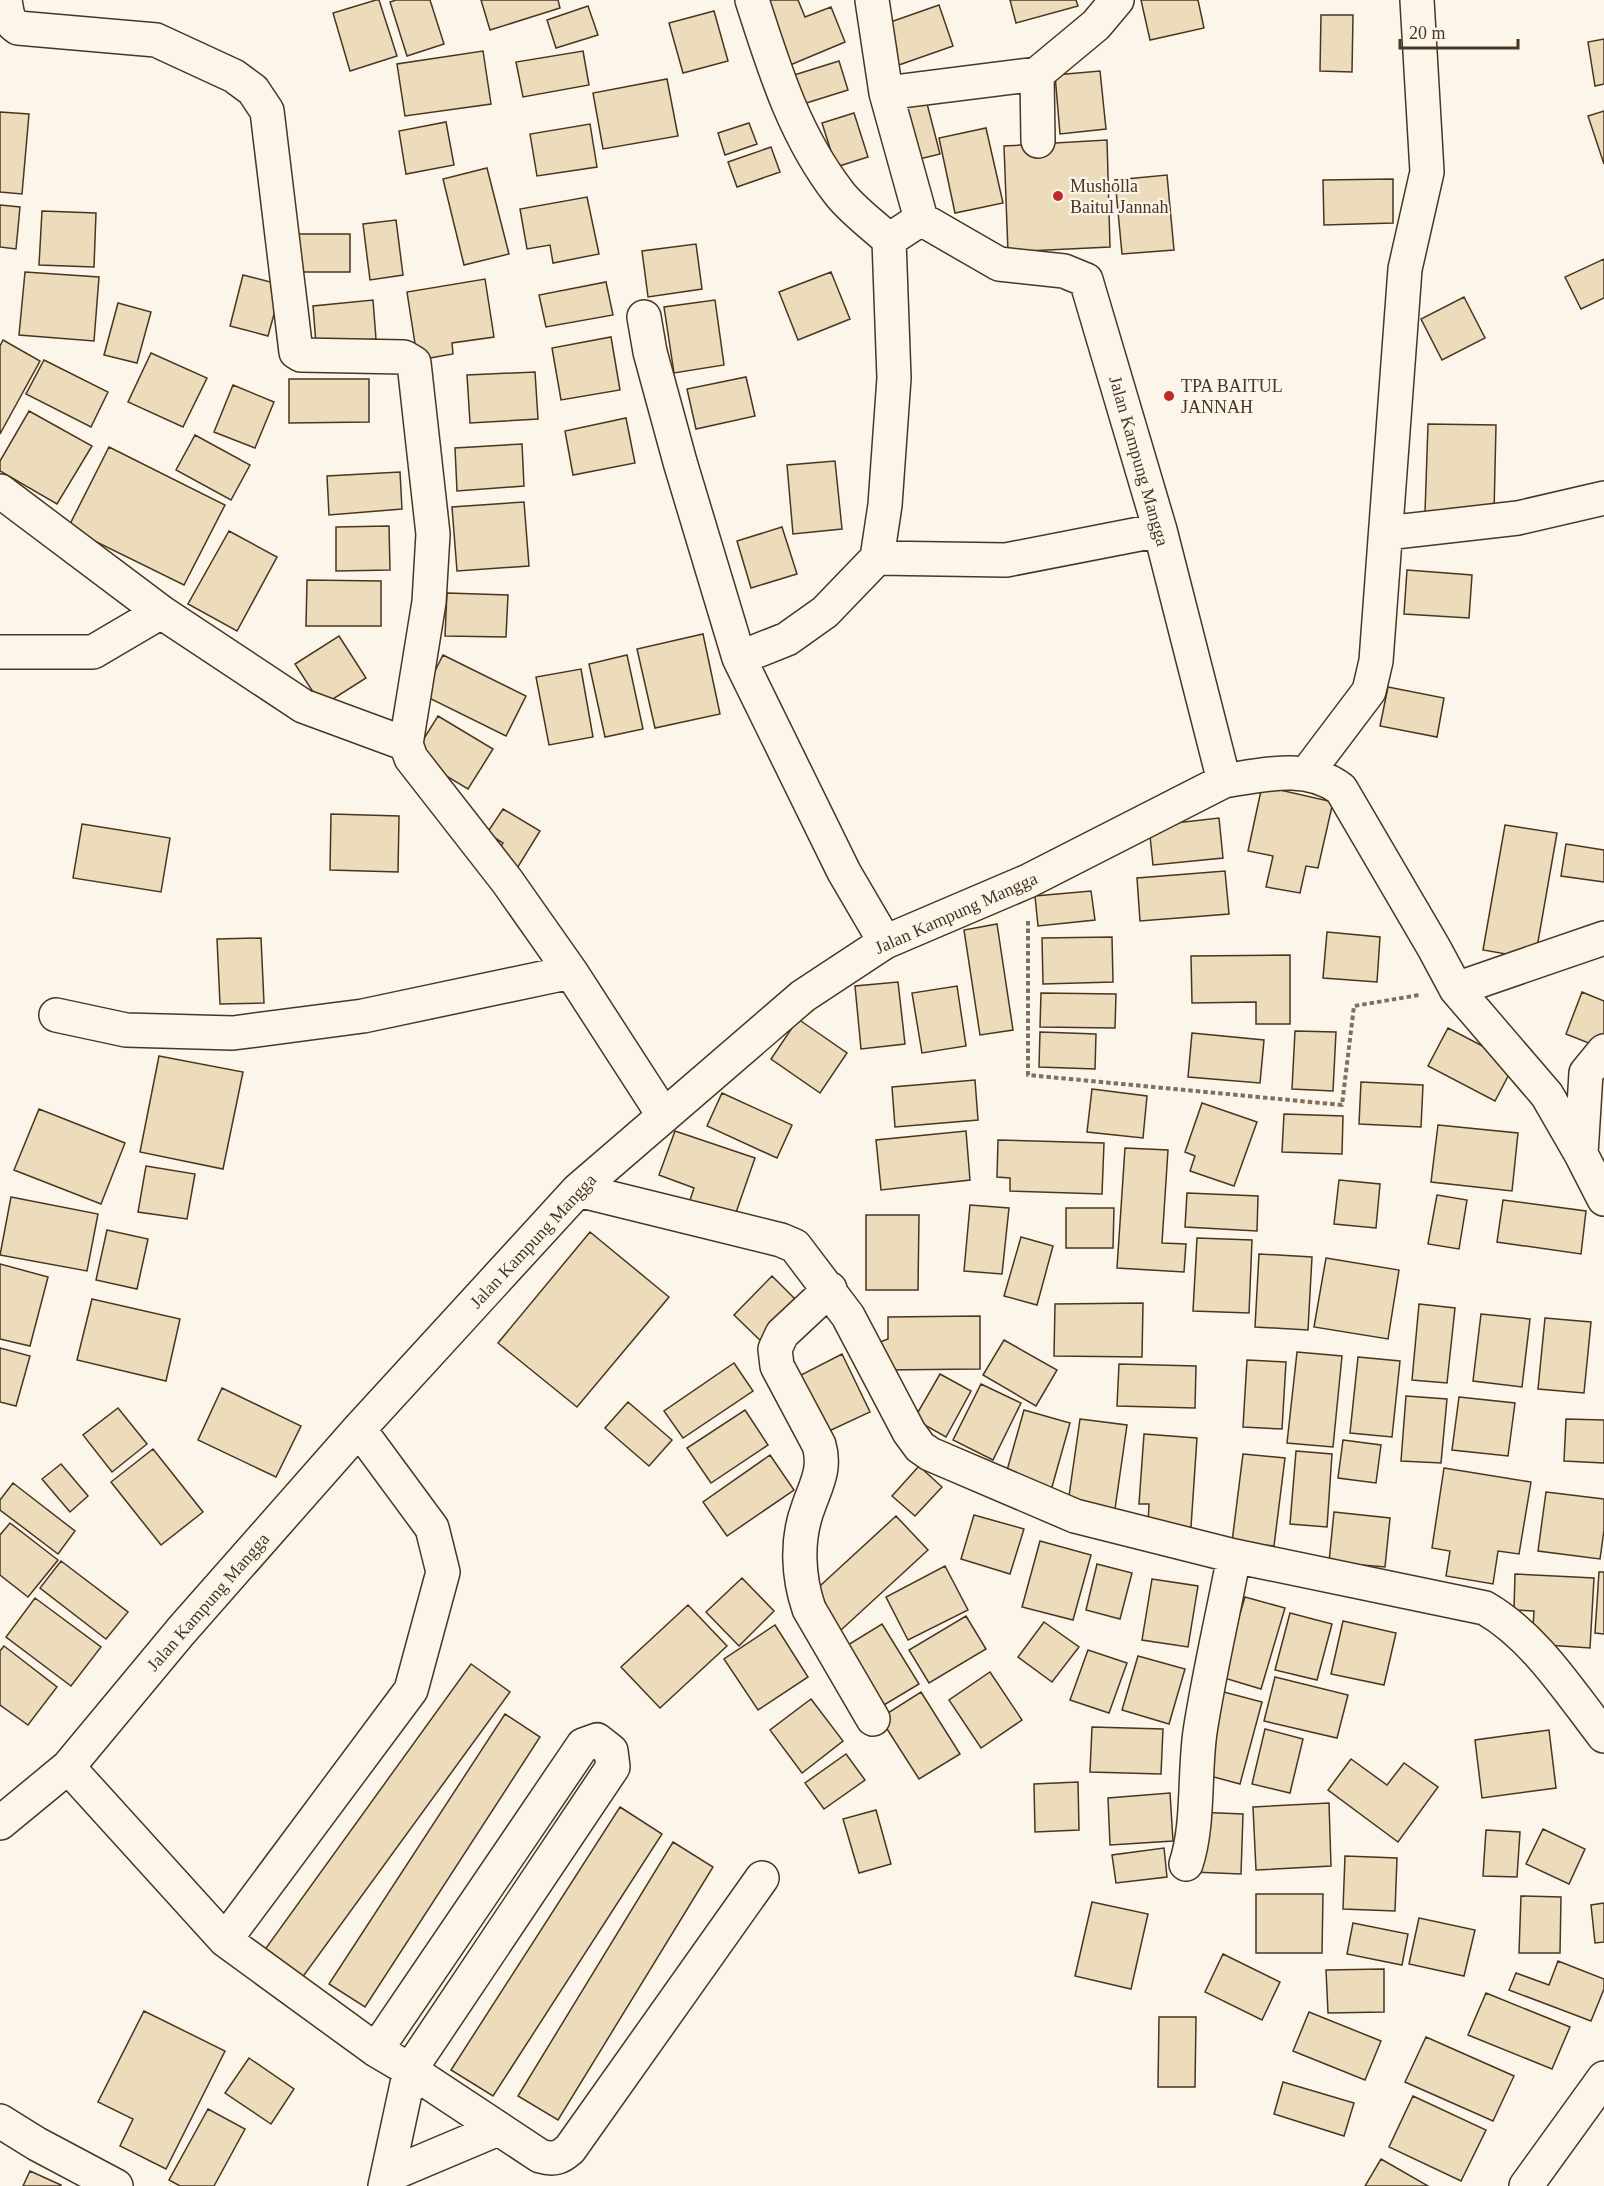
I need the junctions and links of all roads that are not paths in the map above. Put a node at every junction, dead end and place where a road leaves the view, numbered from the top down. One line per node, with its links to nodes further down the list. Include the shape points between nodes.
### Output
1 (5, 0): 20 (street, via 8,18 18,28 156,40 234,76 253,90 267,111 296,352 404,357 414,363 433,534 429,602)
2 (752, 0): 10 (street, via 774,70 804,141 840,194)
3 (872, 0): 7 (street)
4 (1117, 0): 6 (street, via 1096,26)
5 (1417, 0): 15 (street, via 1427,172 1405,269)
6 (1037, 74): 7 (street); 8 (street)
7 (886, 93): 9 (street)
8 (1038, 141)
9 (921, 219): 10 (street); 14 (street, Jalan Kampung Mangga, via 999,264 1064,271 1086,280)
10 (889, 240): 16 (street, via 894,378)
11 (644, 317): 19 (street, via 680,462)
12 (0, 491): 17 (street)
13 (1604, 498): 15 (street, via 1518,518)
14 (1160, 530): 16 (street, via 1006,560); 22 (street, Jalan Kampung Mangga)
15 (1386, 533): 21 (street, via 1376,661 1369,691)
16 (877, 558): 19 (street, via 825,612 787,639)
17 (161, 612): 18 (street, via 93,652); 20 (street, via 303,706)
18 (0, 652)
19 (739, 658): 24 (street, via 844,872)
20 (406, 744): 25 (street, via 411,758 507,881)
21 (1307, 773): 22 (street); 26 (street, via 1341,789)
22 (1224, 781): 24 (street, Jalan Kampung Mangga, via 1028,881)
23 (1604, 939): 26 (street)
24 (885, 942): 29 (street, Jalan Kampung Mangga, via 803,996)
25 (571, 972): 27 (street, via 363,1016 233,1033 126,1030); 29 (street)
26 (1455, 989): 30 (street, via 1547,1095)
27 (56, 1015)
28 (1604, 1052): 30 (street, via 1587,1073)
29 (664, 1116): 31 (street, Jalan Kampung Mangga)
30 (1581, 1154): 32 (street)
31 (578, 1190): 33 (street, via 782,1240 795,1246); 34 (street, Jalan Kampung Mangga)
32 (1604, 1199)
33 (830, 1289): 35 (street, via 909,1432 930,1454 1075,1516); 36 (street, via 782,1334 775,1349 777,1366 823,1458 799,1546 803,1590 809,1610)
34 (359, 1429): 38 (street, Jalan Kampung Mangga, via 181,1631); 42 (street, via 432,1528 443,1572 411,1690)
35 (1234, 1556): 37 (street, via 1485,1608 1502,1618 1539,1654); 40 (street, via 1200,1732 1192,1847)
36 (873, 1719)
37 (1604, 1736)
38 (68, 1767): 39 (street, Jalan Kampung Mangga); 42 (street)
39 (0, 1823)
40 (1186, 1864)
41 (762, 1878): 47 (street, via 570,2149 550,2159)
42 (225, 1940): 43 (street)
43 (376, 2050): 44 (street); 44 (street, via 583,1745 597,1740 611,1751 613,1767)
44 (410, 2070): 47 (street); 48 (street)
45 (1604, 2078): 50 (street)
46 (0, 2121): 49 (street)
47 (498, 2128): 48 (street)
48 (387, 2181)
49 (116, 2186)
50 (1526, 2186)

